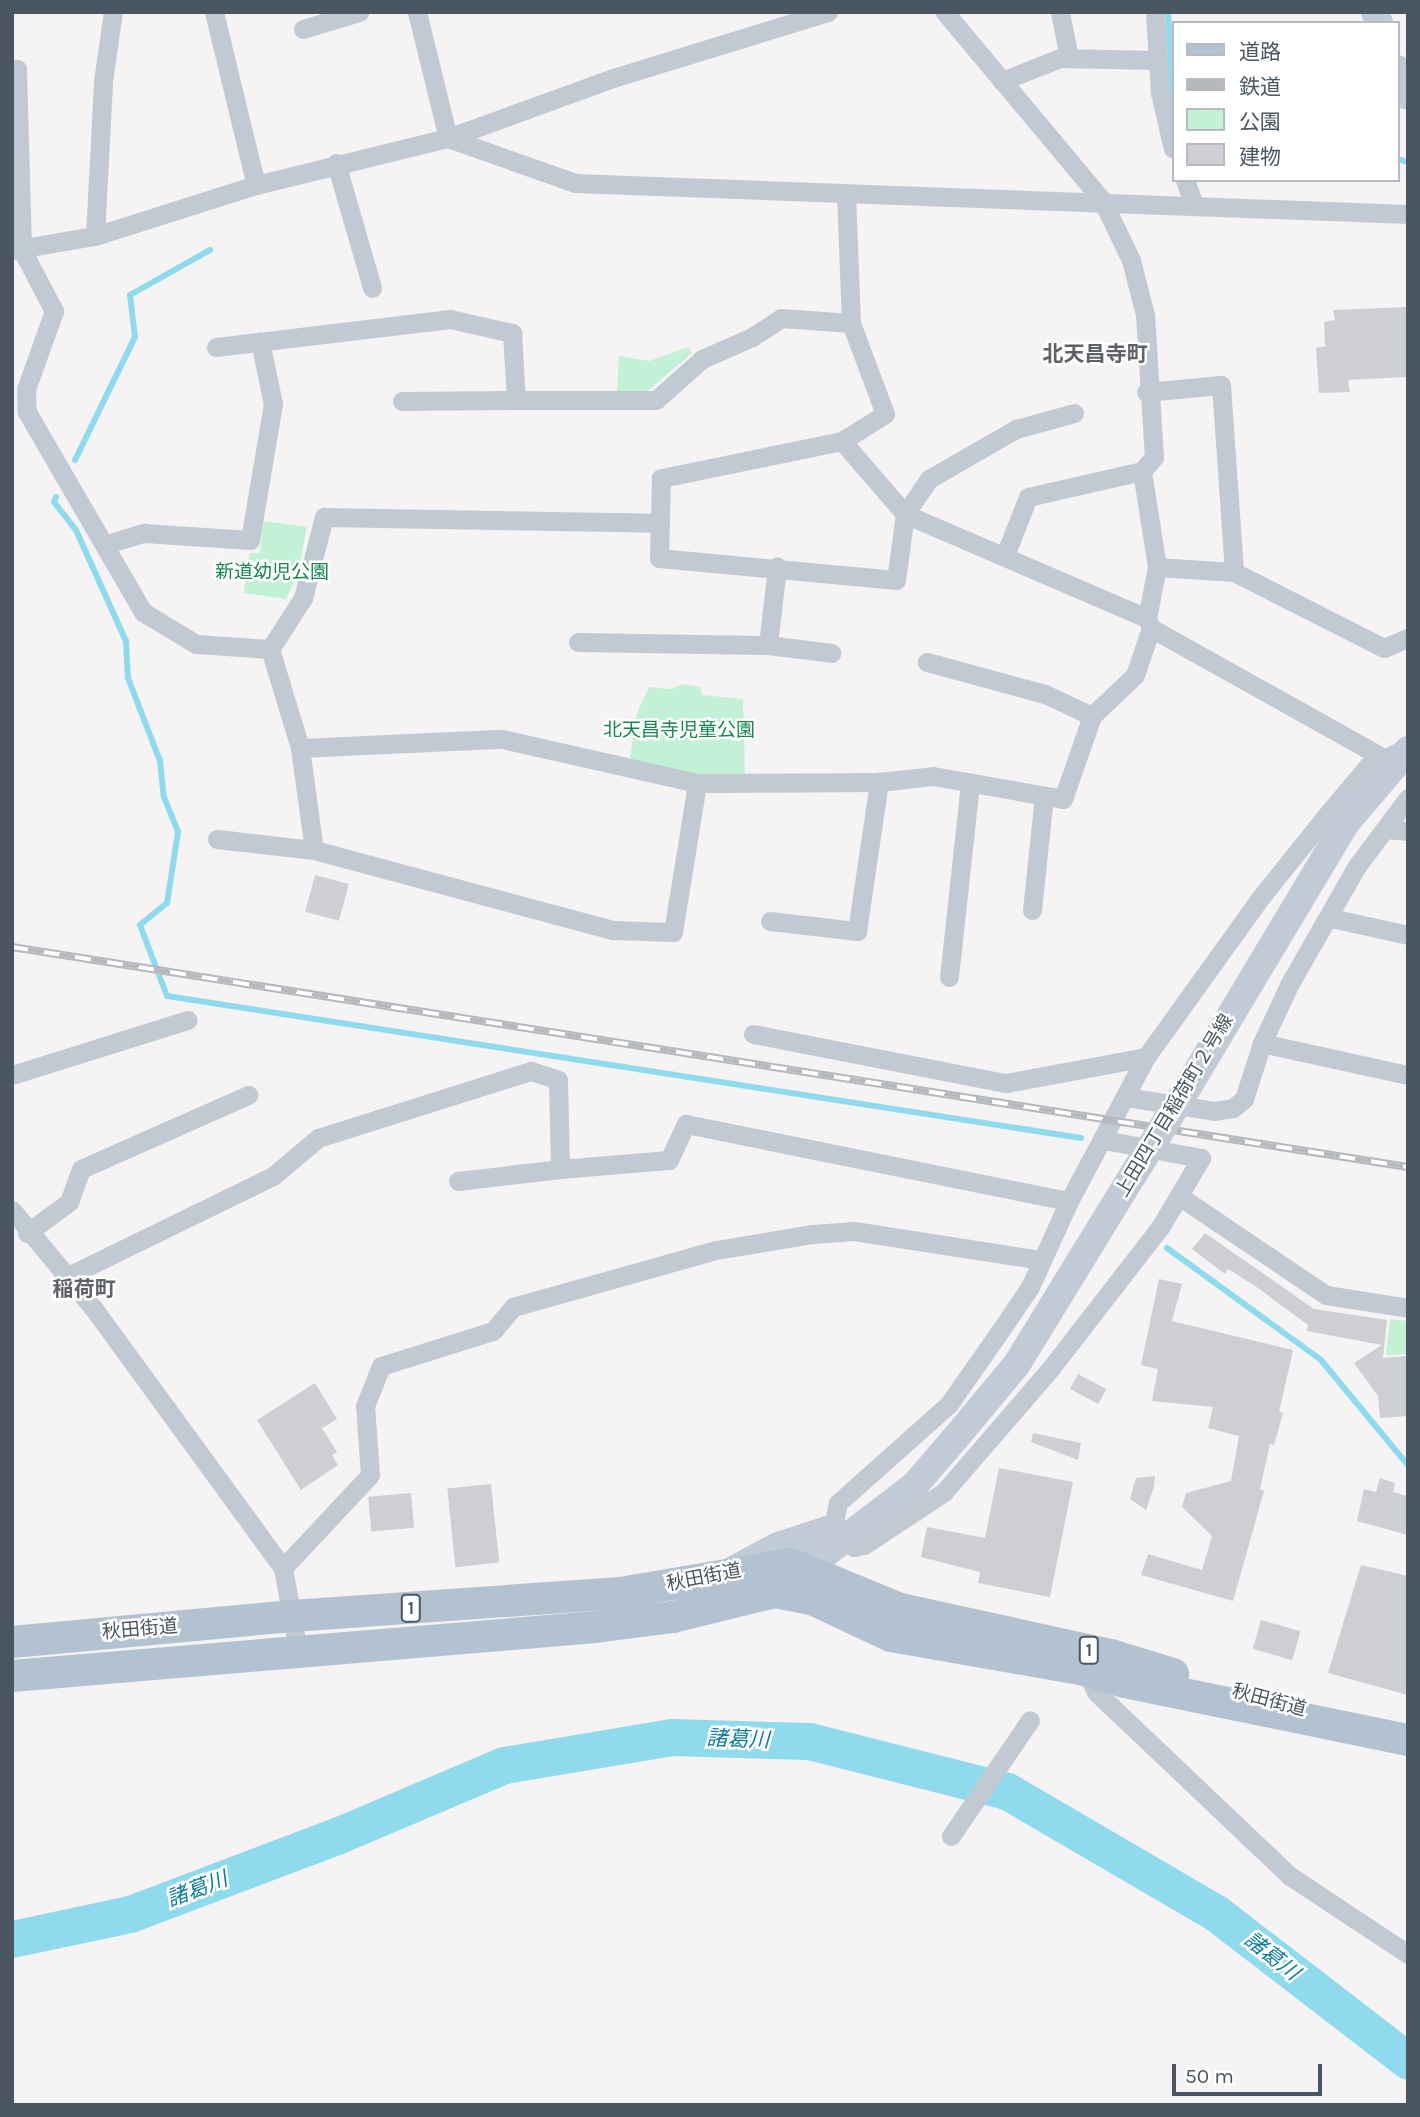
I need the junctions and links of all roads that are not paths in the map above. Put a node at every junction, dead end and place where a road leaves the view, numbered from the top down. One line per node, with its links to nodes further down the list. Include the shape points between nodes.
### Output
1 (113, 12): 25 (street, via 103,81)
2 (214, 12): 20 (street)
3 (359, 12): 9 (street)
4 (417, 12): 16 (street)
5 (828, 12): 16 (street, via 613,78)
6 (945, 12): 14 (street)
7 (1060, 12): 10 (street)
8 (1155, 12): 11 (street)
9 (303, 29)
10 (1069, 58): 11 (street); 14 (street)
11 (1156, 60): 17 (street)
12 (12, 69): 26 (street, via 17,69)
13 (1399, 72): 15 (street)
14 (1002, 81): 22 (street)
15 (1408, 96)
16 (448, 138): 18 (street); 21 (street, via 575,183)
17 (1172, 144)
18 (336, 163): 20 (street); 27 (street)
19 (1186, 182): 23 (street)
20 (256, 185): 25 (street)
21 (846, 193): 22 (street); 28 (street)
22 (1102, 200): 23 (street); 31 (street, via 1131,260 1145,315)
23 (1195, 205): 24 (street)
24 (1408, 214)
25 (95, 236): 26 (street)
26 (17, 250): 39 (street, via 54,311 26,389 27,412)
27 (372, 288)
28 (850, 323): 32 (street, via 781,318 752,337 702,359 656,400); 35 (street, via 885,414)
29 (260, 341): 30 (street); 32 (street, via 450,319 512,332); 39 (street, via 272,404 250,540 144,533)
30 (216, 347)
31 (1146, 392): 36 (street, via 1154,457); 43 (street, via 1221,385)
32 (516, 400): 33 (street)
33 (402, 401)
34 (1074, 413): 37 (street, via 1016,429 929,479)
35 (842, 441): 37 (street); 38 (street, via 662,478)
36 (1142, 471): 40 (street, via 1028,497); 42 (street)
37 (905, 514): 40 (street); 41 (street, via 896,580)
38 (660, 523): 41 (street, via 659,558); 48 (street, via 324,517 303,598)
39 (107, 544): 48 (street, via 143,612 197,644)
40 (1006, 553): 44 (street)
41 (777, 567): 47 (street)
42 (1157, 567): 43 (street); 44 (street)
43 (1234, 572): 45 (street, via 1384,648)
44 (1149, 623): 51 (street, via 1135,675); 53 (street)
45 (1408, 638)
46 (578, 642): 47 (street)
47 (768, 645): 49 (street)
48 (270, 649): 52 (street)
49 (832, 653)
50 (928, 662): 51 (street, via 1045,694)
51 (1092, 716): 57 (street, via 1063,799)
52 (300, 748): 55 (street, via 502,739); 62 (street)
53 (1399, 752): 71 (street, via 1368,766 1261,897); 86 (street, 上田四丁目稲荷町２号線, bridge, via 1345,824 1017,1364 915,1485)
54 (878, 782): 55 (street); 56 (street, via 933,776); 65 (street, via 857,931)
55 (697, 783): 62 (street, via 673,933 613,930)
56 (970, 783): 57 (street); 67 (street)
57 (1044, 796): 63 (street)
58 (1408, 798): 59 (street)
59 (1385, 829): 60 (street); 64 (street, via 1357,866)
60 (1408, 831)
61 (217, 839): 62 (street)
62 (314, 850)
63 (1032, 910)
64 (1331, 918): 66 (street); 70 (street, via 1289,985)
65 (770, 921)
66 (1408, 935)
67 (949, 978)
68 (188, 1020): 72 (street)
69 (753, 1034): 71 (street, via 1006,1083)
70 (1262, 1043): 73 (street); 75 (street, via 1244,1099 1233,1108 1214,1111)
71 (1146, 1057): 75 (street)
72 (12, 1075)
73 (1408, 1075)
74 (247, 1095): 82 (street, via 81,1169 69,1202)
75 (1126, 1097): 76 (street)
76 (1104, 1140): 79 (street, via 1201,1158); 80 (street)
77 (560, 1169): 78 (street); 80 (street, via 669,1160 686,1124); 84 (street, via 558,1080 531,1071 318,1138 273,1176)
78 (458, 1181)
79 (1179, 1196): 85 (street, via 1326,1295); 86 (street, via 1051,1368 944,1492 864,1545 854,1547)
80 (1069, 1201): 83 (street)
81 (12, 1210): 82 (street)
82 (27, 1233): 84 (street)
83 (1042, 1260): 86 (street, via 1030,1287 948,1404 838,1503); 87 (street, via 854,1231 813,1234 716,1250 513,1307 493,1331 381,1366 365,1406 370,1475)
84 (68, 1276): 87 (street)
85 (1408, 1308)
86 (838, 1535): 88 (street, via 819,1543); 89 (street, via 778,1546); 91 (street)
87 (283, 1568): 92 (street)
88 (809, 1568): 89 (main road, 秋田街道 / 1, via 775,1564); 90 (street); 91 (main road, 秋田街道 / 1)
89 (726, 1573): 92 (main road, 秋田街道 / 1, via 620,1593)
90 (758, 1593): 91 (main road, 秋田街道 / 1); 94 (main road, 秋田街道 / 1, via 646,1622)
91 (835, 1597): 95 (main road, 秋田街道 / 1, via 891,1636); 98 (main road, 秋田街道 / 1, via 1111,1655)
92 (292, 1616): 93 (main road, 秋田街道 / 1); 94 (street)
93 (12, 1642)
94 (298, 1651): 96 (main road, 秋田街道 / 1)
95 (1085, 1670): 98 (main road, 秋田街道 / 1); 101 (street, via 1096,1692 1290,1876)
96 (12, 1676)
97 (1030, 1720): 100 (street)
98 (1372, 1732): 99 (main road, 秋田街道 / 1)
99 (1408, 1740)
100 (951, 1836)
101 (1408, 1954)

